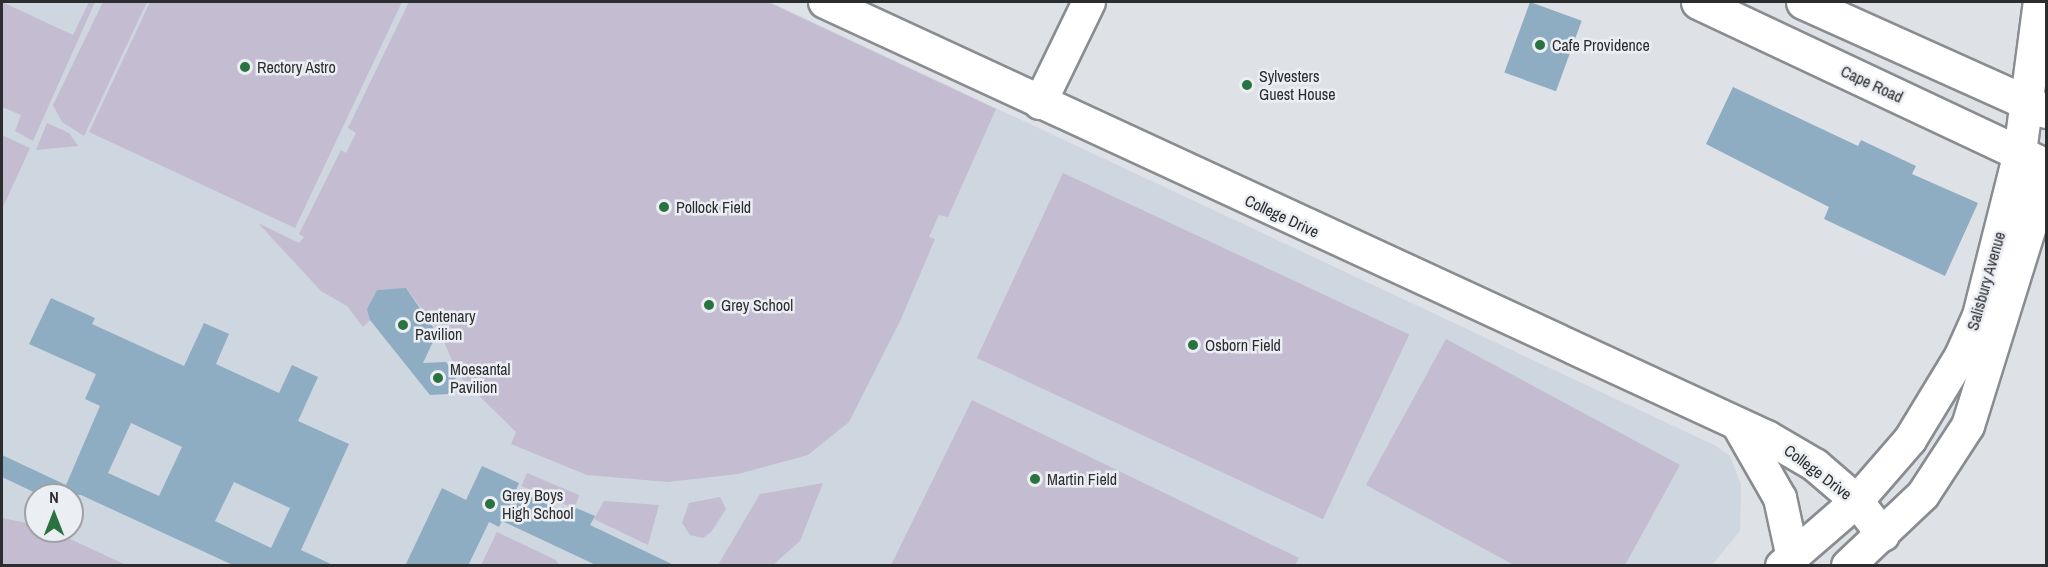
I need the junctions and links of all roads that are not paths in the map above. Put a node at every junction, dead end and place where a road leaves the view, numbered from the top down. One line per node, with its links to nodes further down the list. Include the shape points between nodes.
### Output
1 (825, 2): 6 (street, College Drive)
2 (1089, 2): 6 (street)
3 (1698, 2): 8 (main road, Cape Road)
4 (1803, 2): 7 (main road)
5 (2040, 2): 7 (street, Salisbury Avenue)
6 (1040, 103): 10 (street, College Drive)
7 (2037, 106): 8 (street, Salisbury Avenue)
8 (2033, 160): 11 (street, Salisbury Avenue, via 1979,316 1961,356 1910,440)
9 (2046, 176): 12 (street, Salisbury Avenue, via 1968,426 1923,495)
10 (1740, 428): 11 (street, College Drive, via 1790,449); 13 (street, College Drive, via 1780,498)
11 (1857, 501): 12 (street, College Drive); 13 (street, Salisbury Avenue)
12 (1882, 535): 14 (street, Salisbury Avenue)
13 (1787, 562)
14 (1848, 566)

